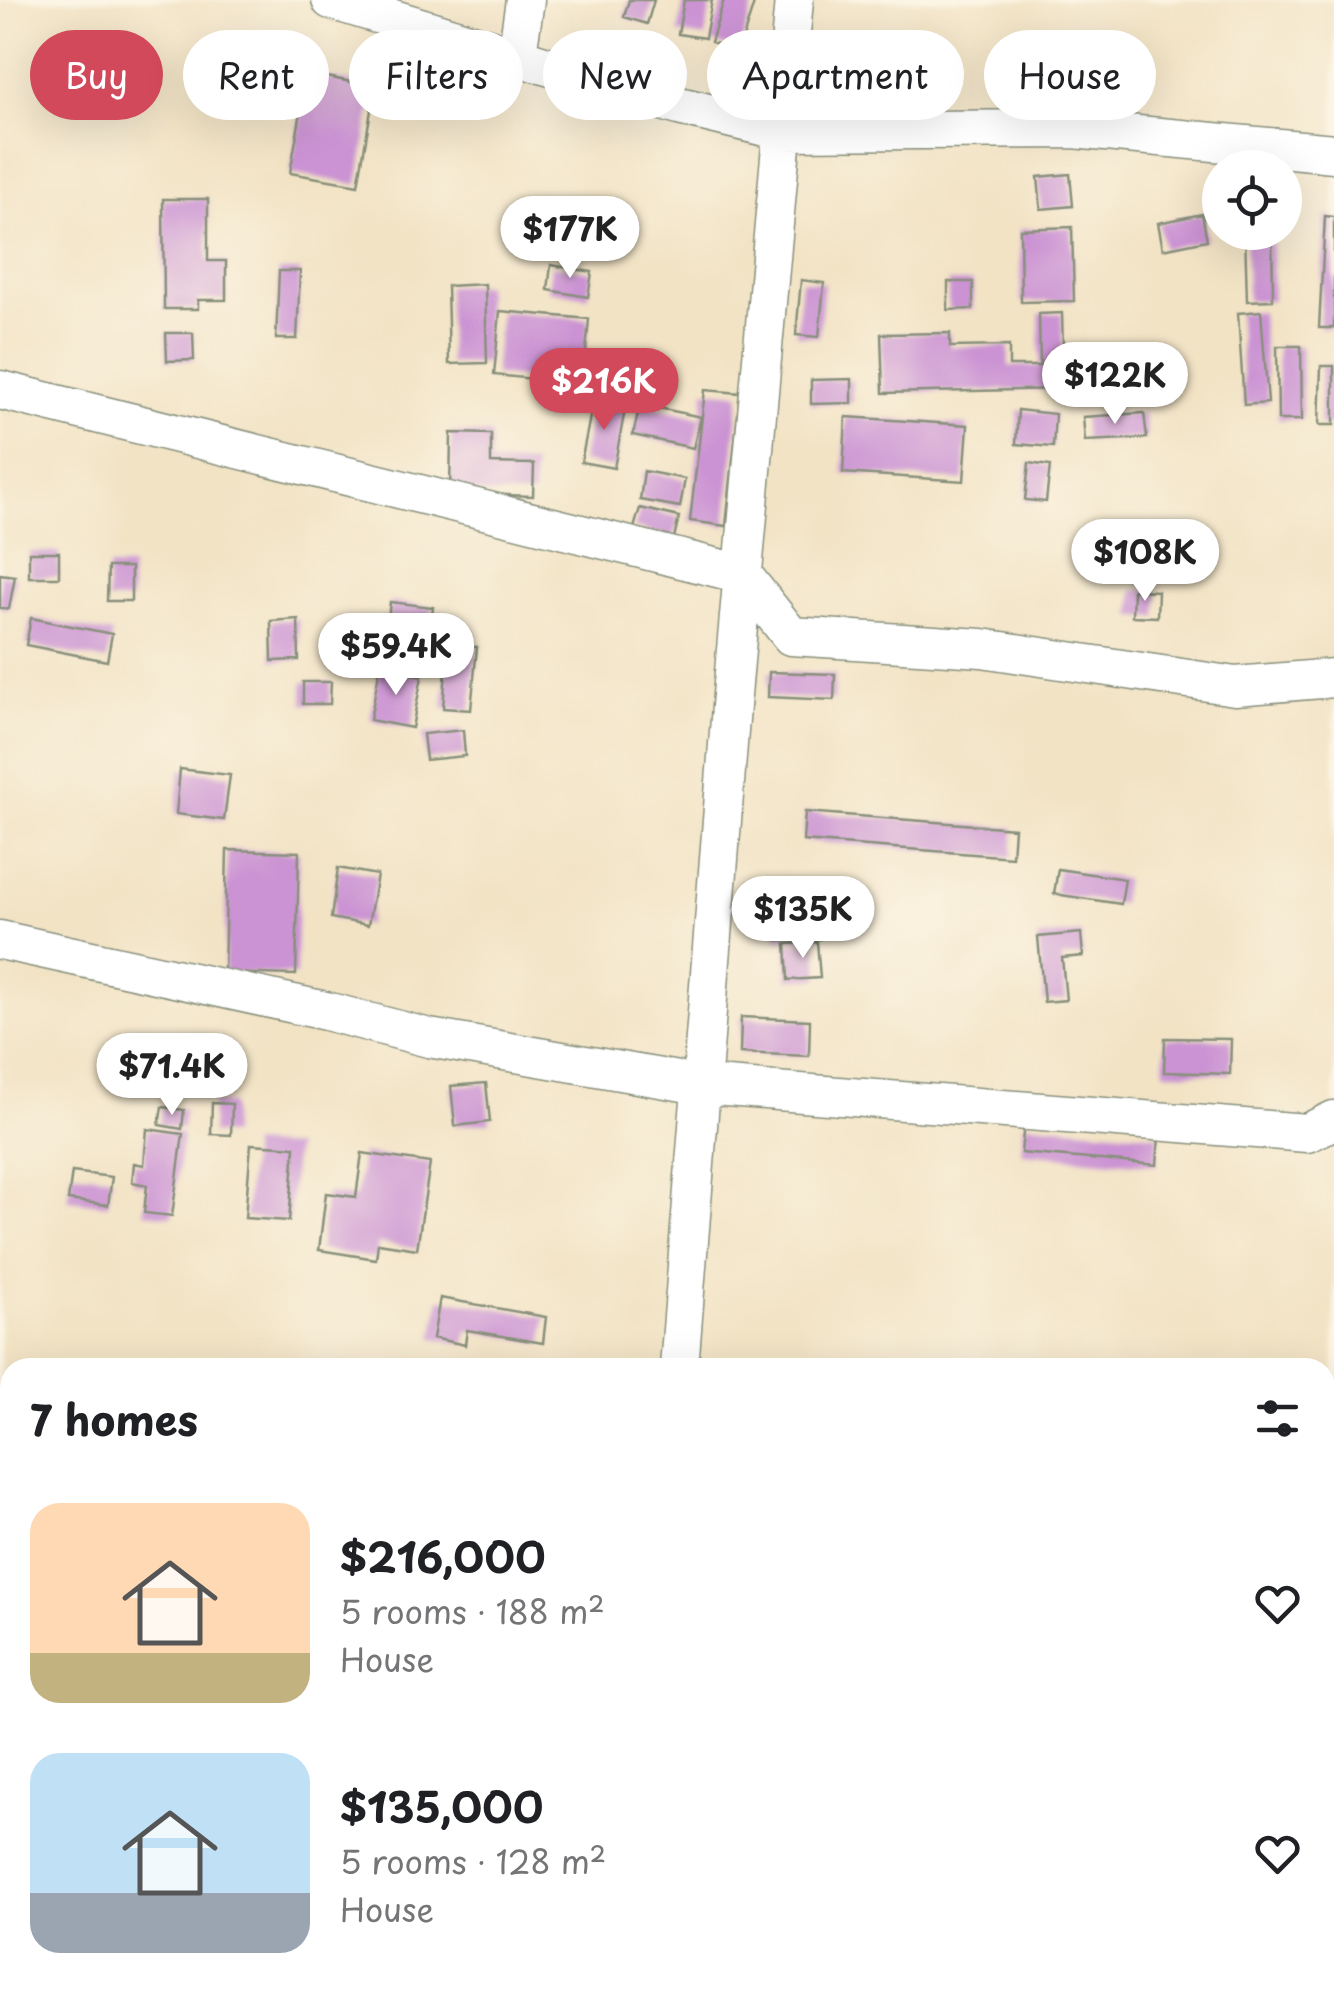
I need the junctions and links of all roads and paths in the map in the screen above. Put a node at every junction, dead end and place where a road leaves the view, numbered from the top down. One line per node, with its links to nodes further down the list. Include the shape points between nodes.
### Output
1 (331, 0): 4 (street)
2 (525, 0): 5 (street)
3 (794, 0): 7 (street)
4 (422, 30)
5 (521, 30)
6 (523, 56): 7 (street)
7 (782, 131): 8 (street, via 1074,129); 10 (street)
8 (1334, 152)
9 (0, 390): 10 (street)
10 (742, 574): 11 (street, via 791,636 982,648 1235,686); 13 (street)
11 (1334, 678)
12 (0, 940): 13 (street, via 429,1038)
13 (702, 1085): 14 (street, via 1307,1133); 15 (street)
14 (1334, 1120)
15 (680, 1358)

